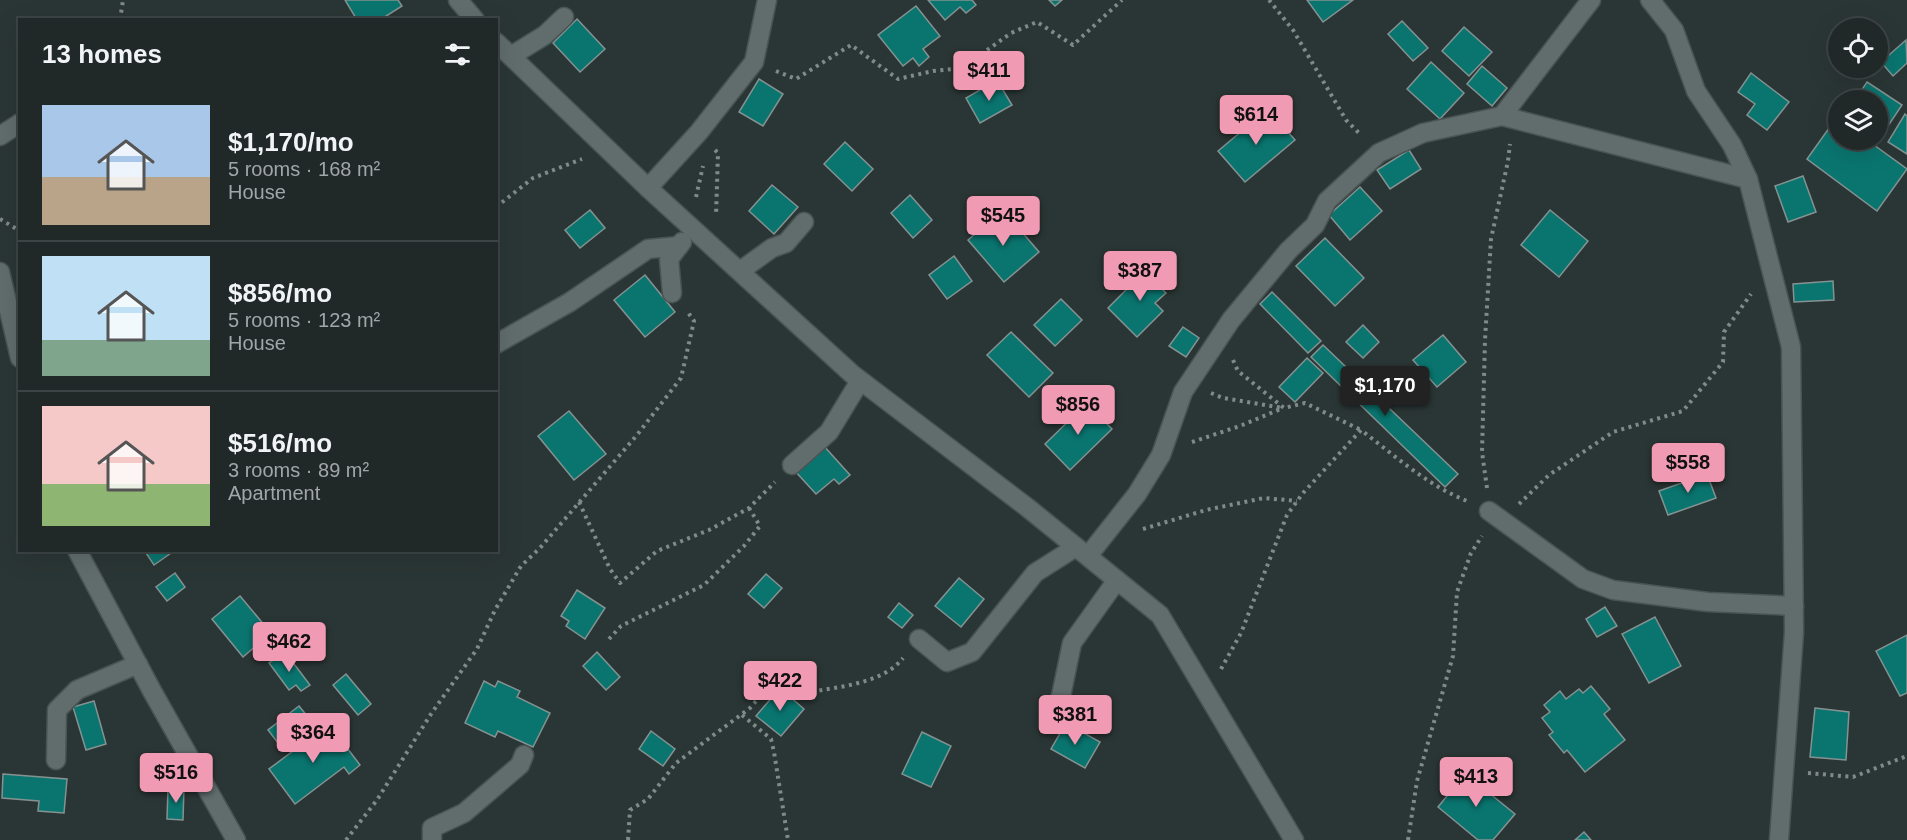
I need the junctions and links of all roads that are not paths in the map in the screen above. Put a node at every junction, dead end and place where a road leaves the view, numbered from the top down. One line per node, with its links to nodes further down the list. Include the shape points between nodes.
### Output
1 (767, 0): 13 (street, via 754,62)
2 (1591, 0): 9 (street)
3 (1650, 0): 12 (street, via 1674,30 1696,91)
4 (461, 1): 6 (street)
5 (564, 17): 8 (street, via 545,35)
6 (474, 18)
7 (498, 44): 8 (street)
8 (511, 56): 13 (street)
9 (1508, 118): 12 (street); 26 (street, via 1423,133 1379,153 1327,201 1315,225 1288,251 1231,320 1183,392 1161,455 1137,495 1109,529)
10 (18, 124): 11 (street)
11 (0, 136)
12 (1749, 179): 28 (street, via 1791,347)
13 (648, 188): 15 (street)
14 (804, 222): 17 (street, via 786,243 772,248)
15 (693, 229): 16 (street); 17 (street)
16 (679, 246): 19 (street, via 669,260); 20 (street, via 648,249 570,302)
17 (740, 271): 22 (street)
18 (0, 272): 21 (street)
19 (672, 292)
20 (498, 343)
21 (18, 349)
22 (860, 381): 23 (street, via 829,432); 26 (street)
23 (792, 465)
24 (1492, 513): 28 (street, via 1583,579 1613,590 1708,602)
25 (78, 552): 30 (street)
26 (1082, 552): 27 (street); 29 (street, via 1035,573 972,652 946,662)
27 (1117, 580): 31 (street, via 1072,643 1060,696); 36 (street, via 1160,615)
28 (1794, 606): 37 (street)
29 (919, 639)
30 (138, 664): 33 (street, via 77,690 57,710); 34 (street)
31 (1051, 716)
32 (524, 755): 35 (street, via 520,765 464,813 432,828)
33 (56, 760)
34 (236, 840)
35 (432, 840)
36 (1294, 840)
37 (1779, 840)

